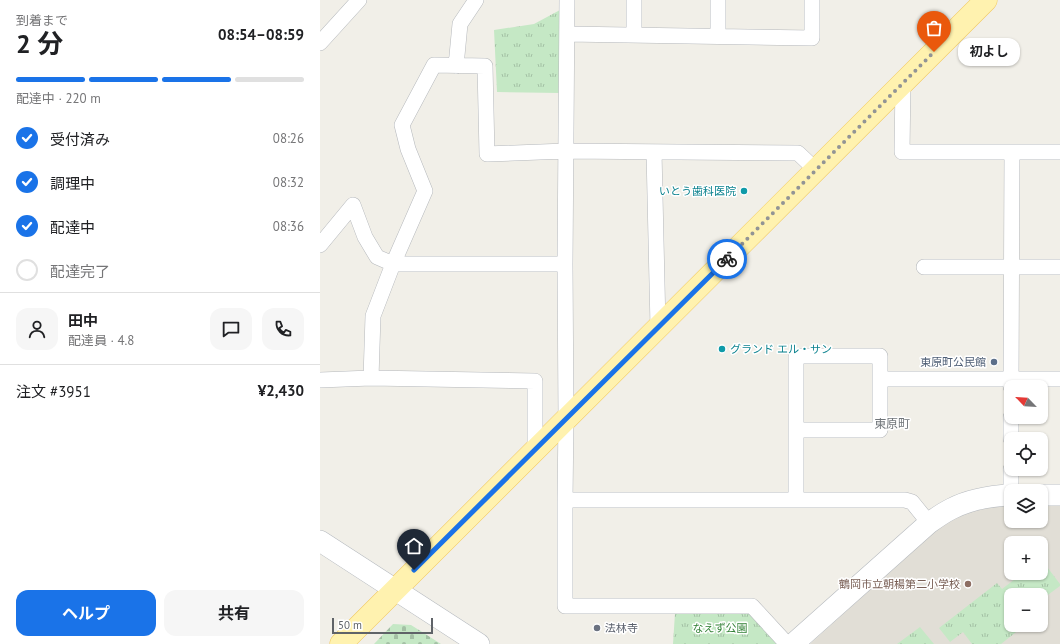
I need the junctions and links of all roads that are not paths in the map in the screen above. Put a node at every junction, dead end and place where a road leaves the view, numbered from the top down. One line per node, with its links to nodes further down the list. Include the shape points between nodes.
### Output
1 (359, 0): 11 (street)
2 (476, 0): 12 (street, via 460,24)
3 (567, 0): 8 (street)
4 (634, 0): 9 (street)
5 (718, 0): 10 (street)
6 (812, 0): 10 (street, via 812,38)
7 (986, 0): 13 (main road)
8 (567, 34): 9 (street); 14 (street)
9 (634, 35): 10 (street)
10 (718, 36)
11 (320, 43)
12 (456, 66): 14 (street, via 485,66 487,154); 20 (street, via 434,65 402,125 408,149 425,191)
13 (903, 82): 16 (street, via 902,152); 18 (main road)
14 (566, 151): 15 (street); 21 (street)
15 (654, 152): 18 (street, via 798,153); 25 (street)
16 (1012, 152): 17 (street); 23 (street)
17 (1060, 152)
18 (816, 170): 25 (main road)
19 (320, 245): 20 (street, via 353,205 365,237 377,257)
20 (393, 264): 21 (street); 26 (street, via 373,316)
21 (565, 264): 33 (street)
22 (924, 266): 23 (street)
23 (1012, 267): 24 (street); 30 (street)
24 (1060, 267)
25 (658, 328): 33 (main road)
26 (371, 378): 29 (street); 35 (street, via 535,381)
27 (1060, 378): 31 (street)
28 (880, 379): 32 (street); 34 (street, via 880,430); 34 (street, via 880,356 796,356)
29 (320, 380)
30 (1011, 380)
31 (1040, 380)
32 (1004, 383)
33 (566, 419): 35 (main road); 39 (street)
34 (796, 430): 40 (street)
35 (535, 450): 43 (main road)
36 (1004, 495): 41 (street, via 970,500)
37 (1048, 495): 38 (street)
38 (1060, 495)
39 (565, 500): 40 (street); 46 (street, via 565,606 752,606)
40 (796, 500): 41 (street, via 905,500 912,502)
41 (929, 523): 47 (street)
42 (320, 541): 43 (street)
43 (395, 590): 44 (main road); 45 (street)
44 (341, 644)
45 (479, 644)
46 (787, 644)
47 (793, 644)

